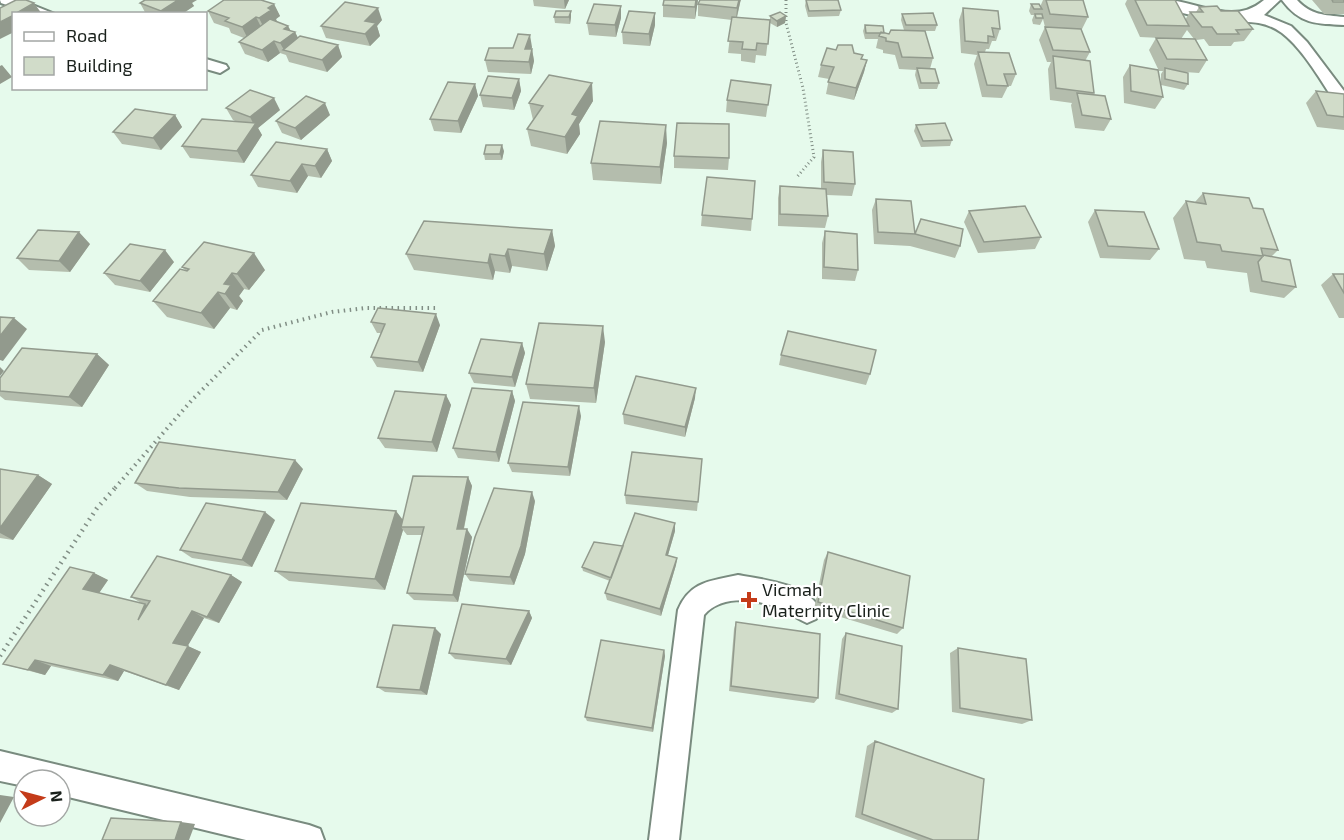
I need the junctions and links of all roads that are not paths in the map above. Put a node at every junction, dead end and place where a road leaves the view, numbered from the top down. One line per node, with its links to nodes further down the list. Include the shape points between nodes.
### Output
1 (6, 0): 5 (street)
2 (1149, 0): 6 (street, via 1213,16 1235,18)
3 (1273, 0): 6 (street)
4 (1289, 0): 7 (street, via 1315,20)
5 (42, 12)
6 (1250, 14): 8 (street, via 1286,29)
7 (1344, 21)
8 (1344, 102)
9 (807, 610): 12 (street, via 777,594 738,586 705,595 691,609)
10 (72, 783): 11 (street)
11 (309, 840)
12 (664, 840)

